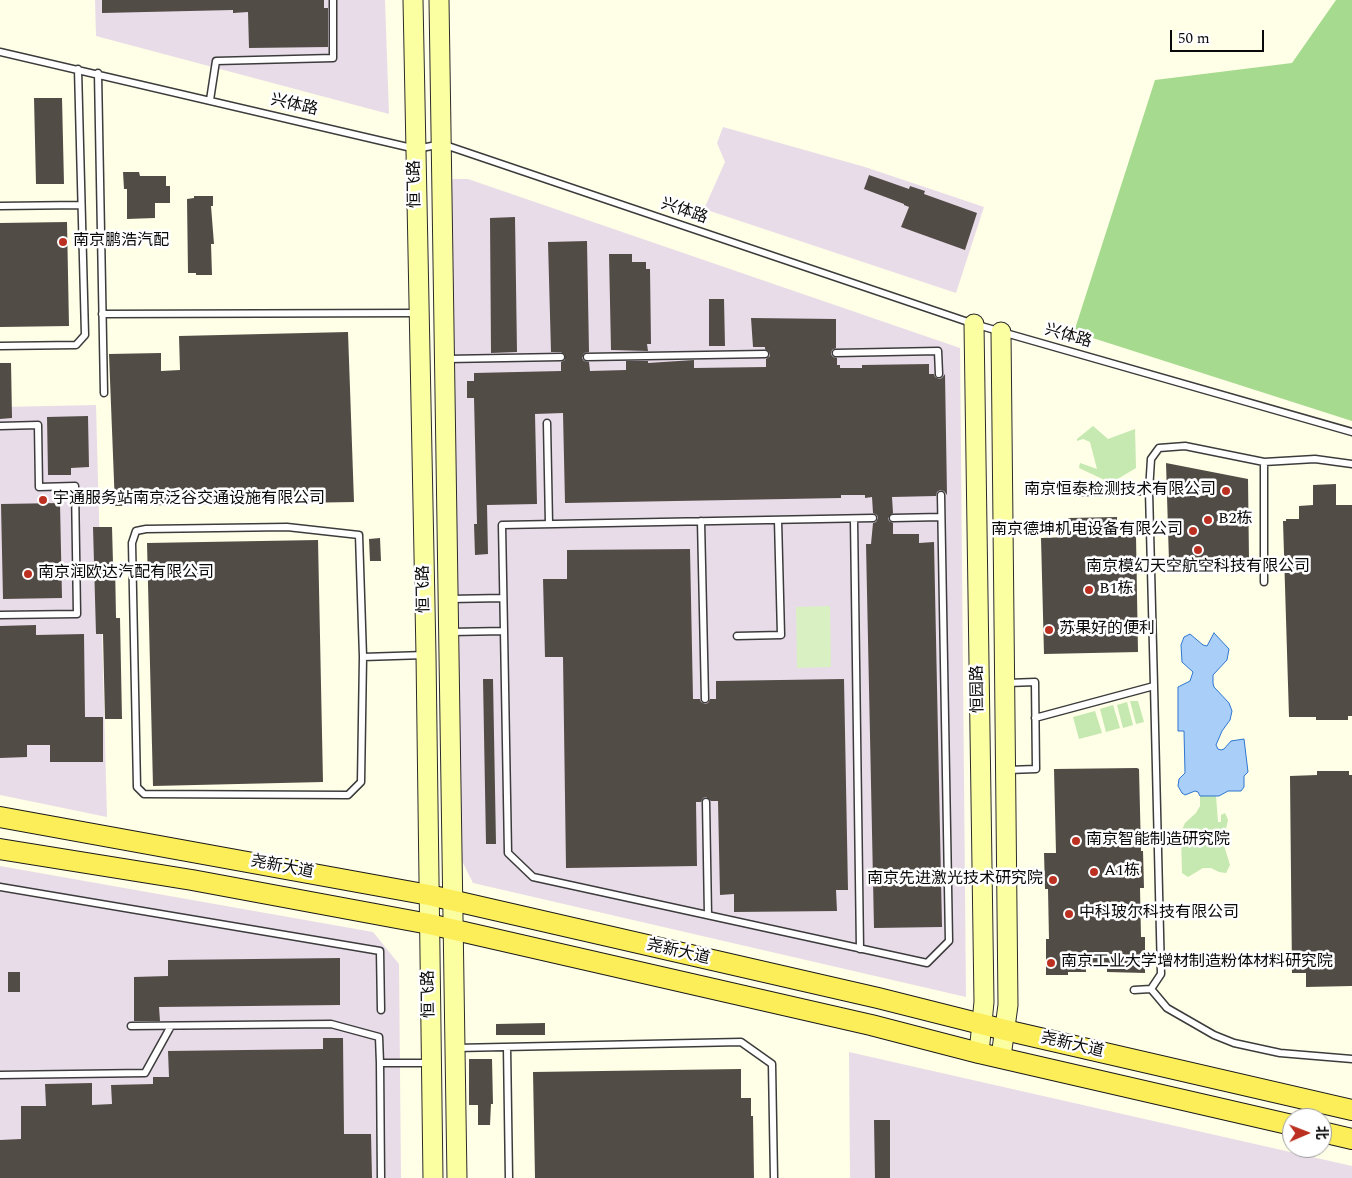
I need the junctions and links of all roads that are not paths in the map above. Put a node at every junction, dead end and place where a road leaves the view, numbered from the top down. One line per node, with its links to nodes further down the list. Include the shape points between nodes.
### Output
1 (333, 0): 7 (lane, via 334,58 216,61)
2 (413, 0): 9 (main road, 恒飞路)
3 (439, 0): 8 (main road, 恒飞路)
4 (0, 52): 5 (lane, 兴体路)
5 (78, 69): 6 (lane, 兴体路); 10 (lane)
6 (98, 74): 7 (lane, 兴体路); 13 (lane)
7 (210, 100): 9 (lane, 兴体路)
8 (442, 144): 9 (lane, 兴体路); 14 (lane, 兴体路); 21 (main road, 恒飞路)
9 (416, 149): 12 (main road, 恒飞路)
10 (81, 205): 11 (lane); 16 (lane, via 85,335 76,345)
11 (0, 206)
12 (419, 313): 13 (lane); 46 (main road, 恒飞路)
13 (102, 314): 23 (lane)
14 (974, 324): 15 (lane, 兴体路); 50 (main road, 恒园路)
15 (1001, 332): 26 (lane, 兴体路); 48 (main road, 恒园路)
16 (0, 346)
17 (836, 352): 22 (lane, via 938,351)
18 (765, 354): 20 (lane)
19 (561, 357): 21 (lane)
20 (587, 357)
21 (445, 359): 41 (main road, 恒飞路)
22 (939, 374)
23 (104, 393)
24 (547, 422): 38 (lane)
25 (0, 426): 42 (lane, via 38,425 39,487 75,486 77,614)
26 (1352, 432)
27 (1264, 462): 28 (lane, via 1315,459); 29 (lane, via 1185,446 1160,448 1151,459); 39 (lane)
28 (1352, 464)
29 (1149, 491): 30 (lane); 49 (lane)
30 (1077, 492)
31 (941, 495): 32 (lane)
32 (941, 517): 35 (lane); 63 (lane, via 949,941 927,964)
33 (854, 518): 34 (lane); 36 (lane); 63 (lane)
34 (873, 518)
35 (893, 518)
36 (778, 520): 37 (lane); 45 (lane, via 781,635)
37 (701, 521): 38 (lane); 51 (lane)
38 (548, 524): 40 (lane, via 502,525)
39 (1264, 582)
40 (503, 598): 41 (lane); 43 (lane)
41 (449, 599): 44 (main road, 恒飞路)
42 (0, 615)
43 (504, 631): 44 (lane); 60 (lane, via 508,853 533,877)
44 (450, 632): 59 (main road, 恒飞路)
45 (737, 636)
46 (426, 655): 47 (lane); 58 (main road, 恒飞路)
47 (363, 657): 47 (lane, via 362,782 348,795 144,794 137,787 132,543 136,531 287,527 359,535)
48 (1003, 685): 50 (main road); 52 (lane, via 1035,682); 53 (main road, 恒园路)
49 (1154, 686): 52 (lane); 64 (lane, via 1161,974)
50 (979, 689): 67 (main road, 恒园路)
51 (705, 699)
52 (1035, 718): 53 (lane, via 1036,769)
53 (1004, 770): 70 (main road, 恒园路, via 1008,1005)
54 (706, 802): 60 (lane)
55 (0, 816): 58 (main road, 尧新大道)
56 (0, 849): 61 (main road, 尧新大道, via 192,880)
57 (0, 887): 66 (lane, via 380,950)
58 (428, 895): 59 (main road, 尧新大道); 61 (main road, 恒飞路)
59 (454, 902): 62 (main road, 恒飞路); 67 (main road, 尧新大道)
60 (708, 916): 63 (lane)
61 (429, 924): 62 (main road, 尧新大道); 77 (main road, 恒飞路)
62 (454, 930): 72 (main road, 恒飞路); 73 (main road, 尧新大道)
63 (860, 949)
64 (1151, 989): 65 (lane); 75 (lane, via 1167,1008 1234,1043 1280,1052)
65 (1134, 990)
66 (382, 1010)
67 (982, 1024): 70 (main road, 尧新大道); 73 (main road, 恒园路)
68 (131, 1026): 69 (lane)
69 (171, 1026): 76 (lane, via 331,1024 379,1036); 78 (lane, via 146,1073)
70 (1005, 1030): 74 (main road, 恒园路); 79 (main road, 尧新大道)
71 (507, 1047): 72 (lane); 86 (lane); 87 (lane, via 741,1042 772,1064)
72 (455, 1048): 85 (main road, 恒飞路)
73 (979, 1053): 74 (main road, 尧新大道)
74 (1001, 1057): 80 (main road, 尧新大道)
75 (1352, 1059)
76 (380, 1063): 77 (lane); 83 (lane)
77 (432, 1063): 84 (main road, 恒飞路)
78 (0, 1075)
79 (1352, 1110)
80 (1282, 1123)
81 (1332, 1134): 82 (main road)
82 (1352, 1139)
83 (381, 1178)
84 (433, 1178)
85 (457, 1178)
86 (509, 1178)
87 (774, 1178)

